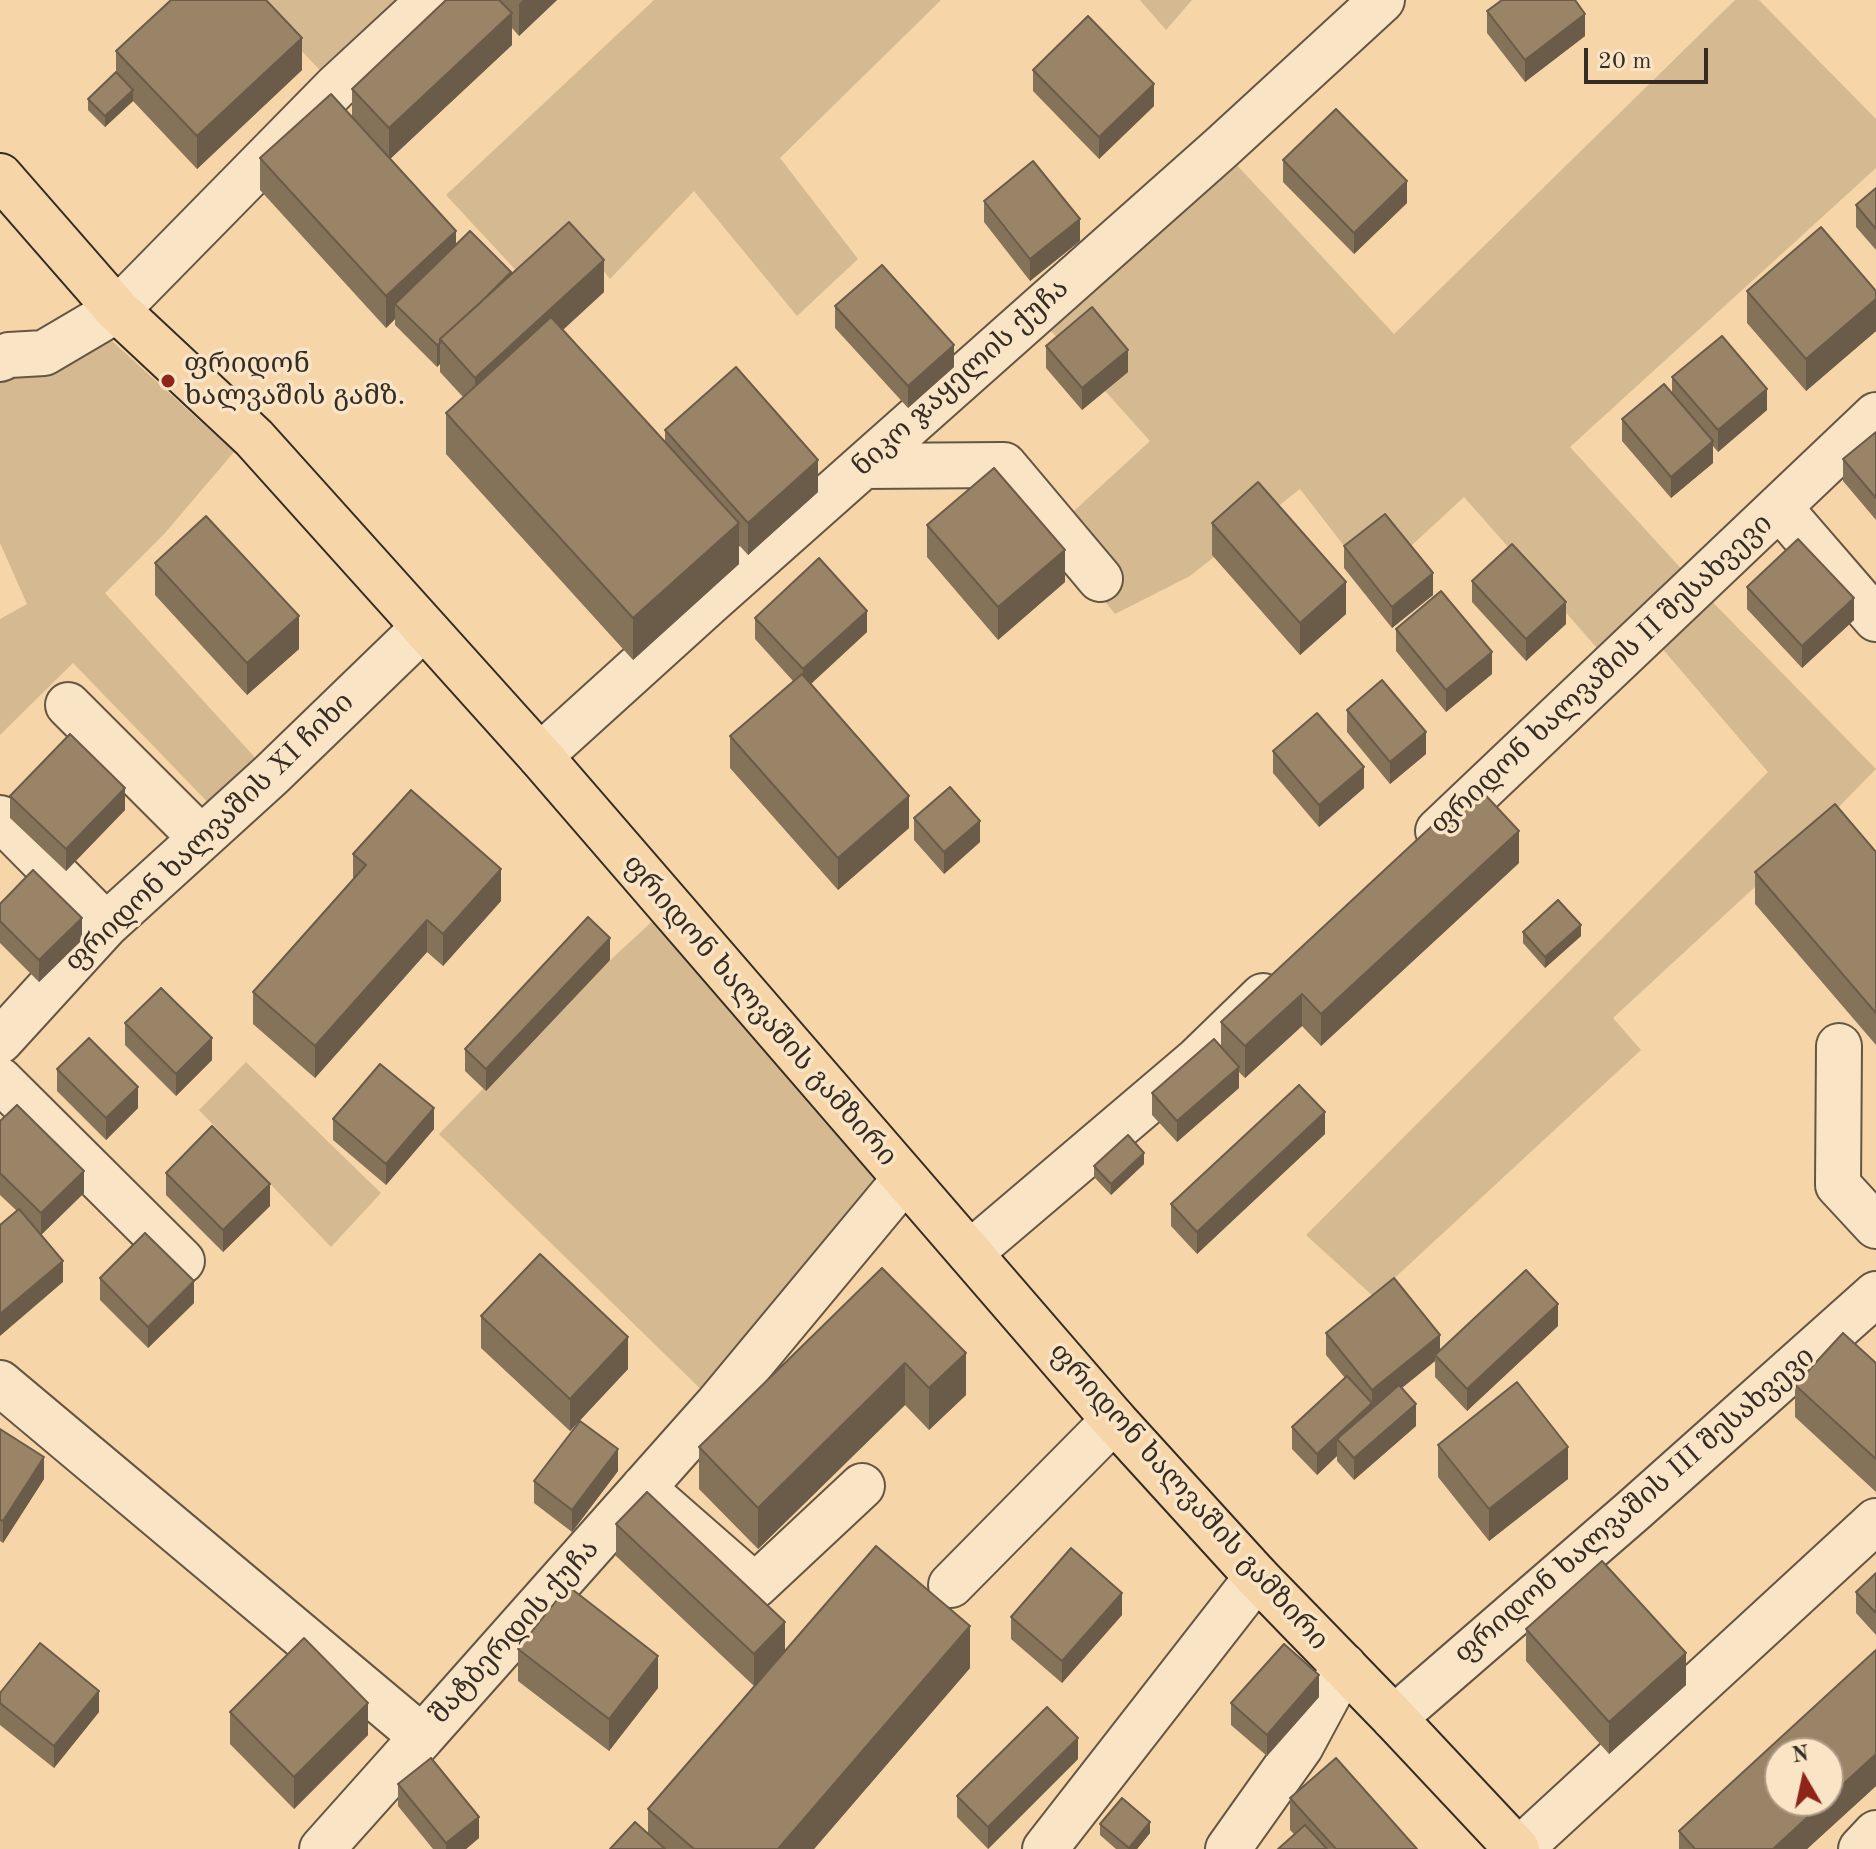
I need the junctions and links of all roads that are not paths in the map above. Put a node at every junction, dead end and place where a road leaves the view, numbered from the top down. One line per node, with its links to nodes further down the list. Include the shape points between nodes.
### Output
1 (430, 0): 4 (street, via 336,87)
2 (1382, 0): 7 (street, ნიკო ჯაყელის ქუჩა)
3 (0, 176): 4 (highway, ფრიდონ ხალვაშის გამზირი)
4 (117, 310): 5 (street, via 44,353); 11 (highway, ფრიდონ ხალვაშის გამზირი, via 254,438)
5 (0, 359)
6 (1876, 415): 8 (street, ფრიდონ ხალვაშის II შესახვევი)
7 (863, 466): 9 (street, via 1004,465); 13 (street, ნიკო ჯაყელის ქუჩა)
8 (1779, 507): 10 (street); 16 (street, ფრიდონ ხალვაშის II შესახვევი)
9 (1100, 579)
10 (1876, 619)
11 (423, 628): 13 (highway, ფრიდონ ხალვაშის გამზირი); 15 (street, ფრიდონ ხალვაშის XI ჩიხი)
12 (68, 705): 15 (street)
13 (540, 756): 22 (highway, ფრიდონ ხალვაშის გამზირი)
14 (0, 818): 17 (street)
15 (201, 838): 17 (street, ფრიდონ ხალვაშის XI ჩიხი)
16 (1405, 862)
17 (106, 925): 19 (street, ფრიდონ ხალვაშის XI ჩიხი)
18 (1292, 968): 24 (street, via 1197,1060)
19 (0, 1041)
20 (1839, 1046): 23 (street, via 1838,1185)
21 (0, 1080): 25 (street)
22 (904, 1180): 24 (highway, ფრიდონ ხალვაშის გამზირი); 30 (street, შატბერდის ქუჩა)
23 (1876, 1226)
24 (970, 1253): 28 (highway, ფრიდონ ხალვაშის გამზირი)
25 (182, 1261)
26 (1876, 1294): 35 (street, ფრიდონ ხალვაშის III შესახვევი)
27 (0, 1383): 36 (street, შატბერდის ქუჩა)
28 (1114, 1420): 32 (highway, ფრიდონ ხალვაშის გამზირი); 33 (street)
29 (862, 1486): 30 (street, via 755,1586)
30 (643, 1488): 36 (street, შატბერდის ქუჩა)
31 (1876, 1521): 43 (street)
32 (1257, 1577): 34 (highway, ფრიდონ ხალვაშის გამზირი); 41 (street)
33 (951, 1585)
34 (1344, 1666): 35 (highway, ფრიდონ ხალვაშის გამზირი); 37 (street)
35 (1394, 1718): 43 (highway, ფრიდონ ხალვაშის გამზირი)
36 (422, 1737): 40 (street)
37 (1301, 1746): 38 (street); 42 (street)
38 (1333, 1780)
39 (1876, 1833): 44 (street)
40 (322, 1849)
41 (1045, 1849)
42 (1228, 1849)
43 (1518, 1849)
44 (1861, 1849)

